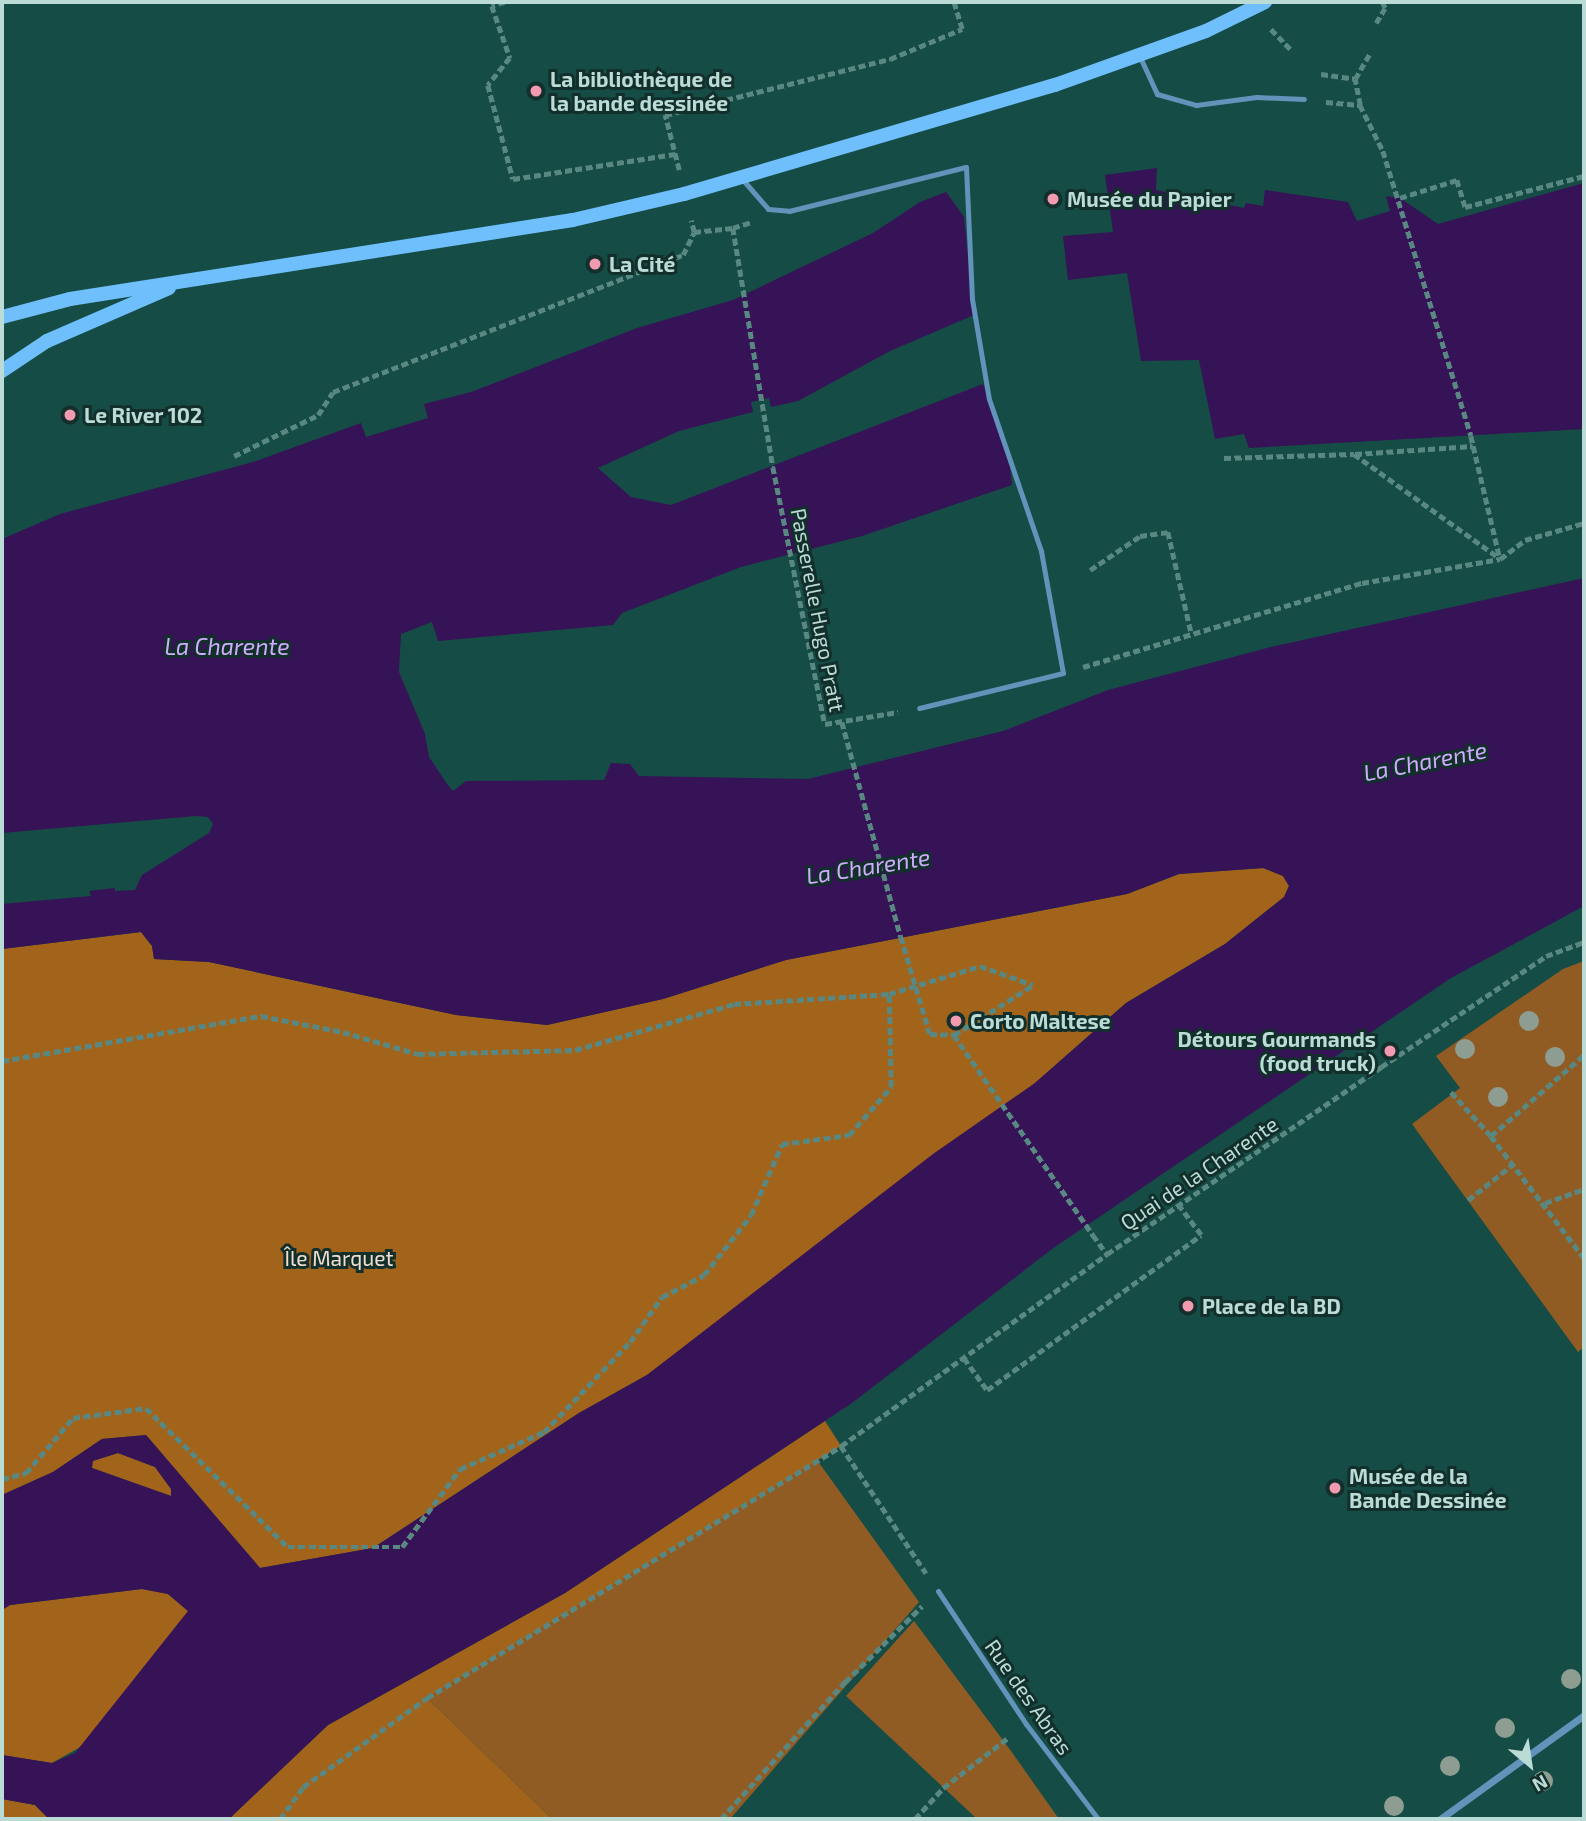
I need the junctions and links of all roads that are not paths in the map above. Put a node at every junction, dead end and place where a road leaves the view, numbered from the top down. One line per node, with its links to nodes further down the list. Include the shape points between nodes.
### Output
1 (1265, 2): 2 (main road, via 1206,31)
2 (1138, 54): 3 (lane, via 1157,94 1196,106 1256,97); 4 (main road, via 1055,85)
3 (1304, 99)
4 (741, 177): 5 (main road, via 573,220); 8 (lane, via 768,209 789,211 966,167 972,299 989,399 1041,551 1063,673)
5 (188, 279): 6 (main road, via 70,299); 7 (main road, via 47,341)
6 (2, 317)
7 (2, 371)
8 (919, 708)
9 (938, 1591): 11 (lane, Rue des Abras, via 1026,1724)
10 (1584, 1715): 12 (street)
11 (1098, 1819)
12 (1440, 1819)

